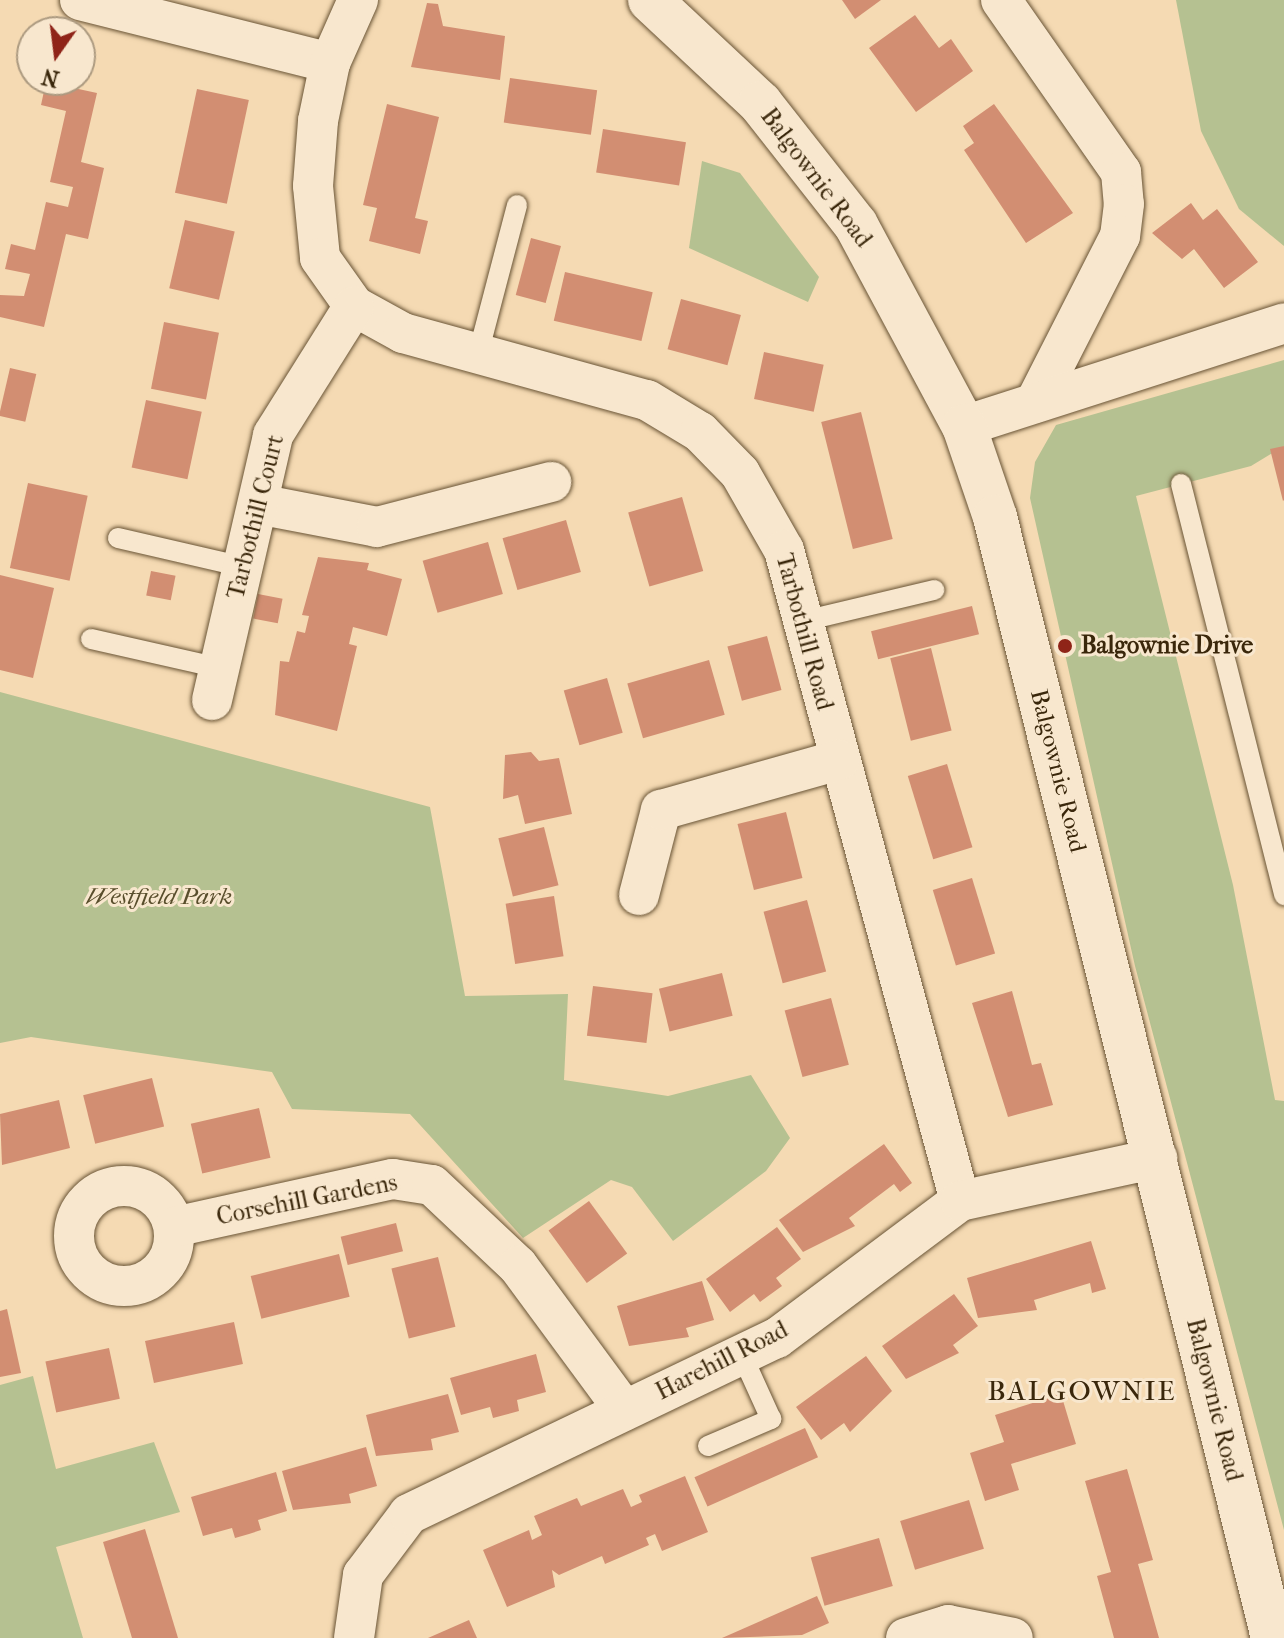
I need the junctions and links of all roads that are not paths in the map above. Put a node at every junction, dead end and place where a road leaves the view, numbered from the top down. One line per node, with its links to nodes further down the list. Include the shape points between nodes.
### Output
1 (80, 0): 5 (street)
2 (358, 0): 5 (street, Tarbothill Road)
3 (650, 0): 11 (street, Balgownie Road, via 760,103 856,225)
4 (1001, 0): 10 (street, via 1121,172 1124,204 1120,236)
5 (330, 63): 7 (street, Tarbothill Road, via 314,173 317,229 320,258)
6 (517, 205): 9 (lane)
7 (354, 306): 9 (street, Tarbothill Road, via 403,333); 14 (street, Tarbothill Court, via 273,435)
8 (1284, 323): 10 (street)
9 (478, 354): 18 (street, Tarbothill Road, via 647,400 700,432 740,473 784,550)
10 (1035, 403): 11 (street)
11 (964, 426): 24 (street, Balgownie Road, via 995,517)
12 (551, 482): 14 (street, via 377,527)
13 (1181, 484): 23 (lane)
14 (258, 504): 16 (street, Tarbothill Court)
15 (118, 538): 16 (lane)
16 (244, 567): 20 (street, Tarbothill Court)
17 (934, 590): 18 (lane)
18 (804, 621): 21 (street, Tarbothill Road)
19 (91, 639): 20 (lane)
20 (216, 684)
21 (839, 760): 22 (street, via 661,810); 25 (street, Tarbothill Road)
22 (639, 895)
23 (1284, 895)
24 (1157, 1158): 25 (street, Harehill Road); 33 (street, Balgownie Road)
25 (960, 1201): 27 (street, Harehill Road, via 777,1338)
26 (174, 1227): 28 (street, Corsehill Gardens, via 393,1179 432,1185 518,1266)
27 (742, 1355): 28 (street, Harehill Road); 29 (lane, via 771,1419)
28 (624, 1410): 30 (street, Harehill Road, via 409,1514 363,1575)
29 (708, 1446)
30 (354, 1638)
31 (906, 1638): 32 (street, via 948,1625)
32 (1013, 1638)
33 (1273, 1638)

